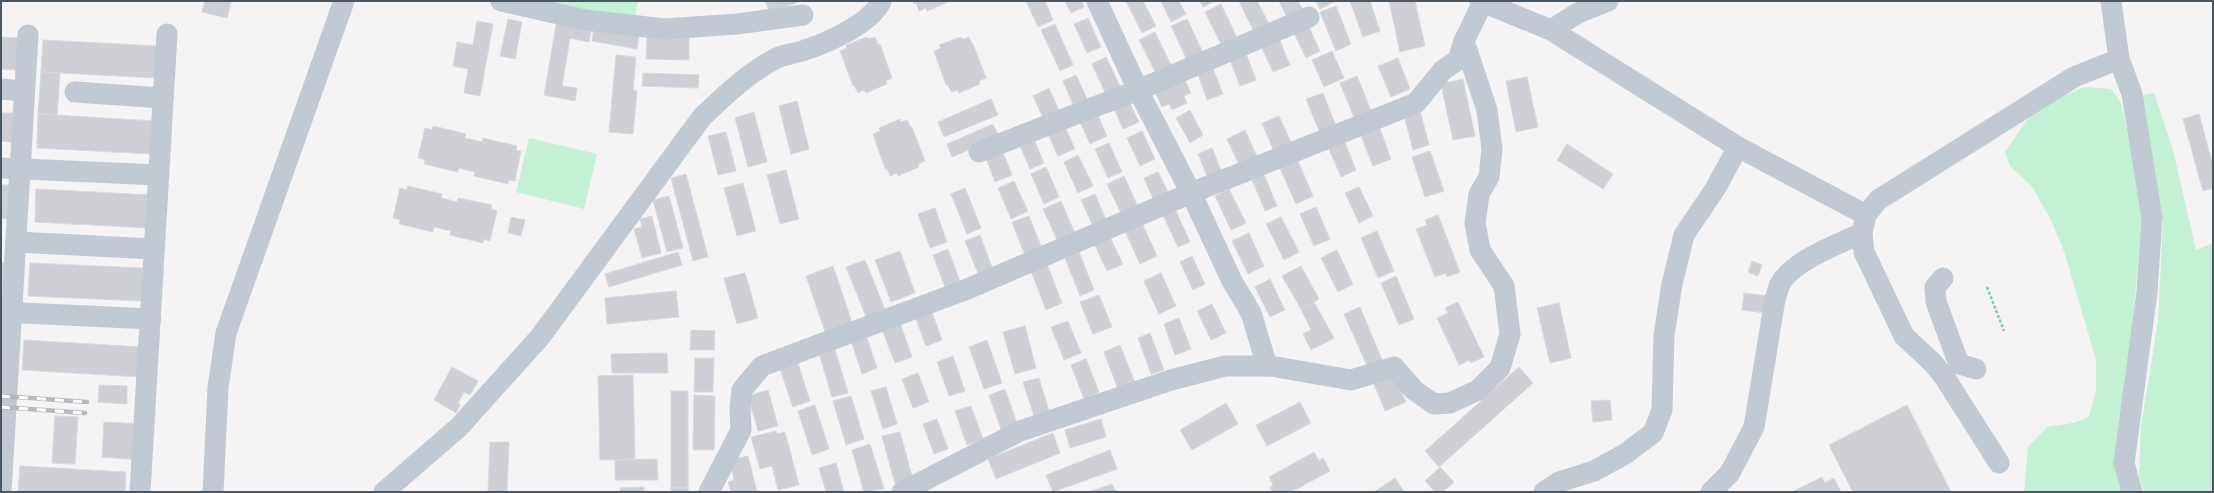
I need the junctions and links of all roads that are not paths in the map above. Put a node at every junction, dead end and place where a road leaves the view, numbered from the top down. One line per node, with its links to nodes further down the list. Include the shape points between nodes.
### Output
1 (344, 1): 36 (street, via 226,333 218,388)
2 (501, 1): 8 (street, via 585,20 665,29 737,24)
3 (881, 1): 37 (street, via 879,6 860,22 832,40 779,57 733,87 712,107 702,117 540,337 458,427)
4 (1097, 1): 16 (street)
5 (1608, 1): 10 (street, via 1578,13)
6 (2111, 1): 14 (street)
7 (1482, 2): 10 (street); 13 (street)
8 (803, 15)
9 (1309, 17): 16 (street)
10 (1552, 30): 20 (street)
11 (167, 34): 19 (street)
12 (28, 35): 17 (street)
13 (1464, 41): 24 (street, via 1458,60 1443,70 1416,103); 32 (street, via 1487,110 1492,149 1489,177 1479,194 1476,223 1480,250 1504,286 1510,334 1500,368 1478,390 1450,403 1434,404 1414,390 1394,367 1351,380)
14 (2119, 59): 25 (street, via 2074,77 1878,200); 42 (street, via 2132,94 2152,218 2147,292 2124,463)
15 (1, 89): 17 (street)
16 (1138, 90): 21 (street); 24 (street)
17 (24, 91): 22 (street)
18 (75, 92): 19 (street)
19 (163, 98): 23 (street)
20 (1738, 147): 25 (street); 40 (street, via 1715,189 1684,235 1672,284 1664,335 1662,410 1653,434 1625,454 1594,470 1559,482)
21 (979, 152)
22 (10, 169): 23 (street); 26 (street)
23 (159, 175): 27 (street)
24 (1191, 193): 32 (street, via 1232,282 1252,313); 38 (street, via 965,290 762,366 742,390 741,430)
25 (1864, 224): 31 (street, via 1864,252 1904,336); 41 (street, via 1810,258 1780,283 1775,299 1754,427 1730,473)
26 (16, 242): 27 (street); 29 (street)
27 (154, 249): 30 (street)
28 (1943, 278): 31 (street, via 1936,288 1936,302 1967,367)
29 (6, 312): 30 (street); 34 (street)
30 (151, 319): 35 (street)
31 (1931, 361): 33 (street, via 1945,378)
32 (1267, 366): 39 (street, via 1225,366 1171,380 1028,429)
33 (1999, 463)
34 (1, 492)
35 (140, 492)
36 (213, 492)
37 (384, 492)
38 (709, 492)
39 (902, 492)
40 (1544, 492)
41 (1711, 492)
42 (2132, 492)

